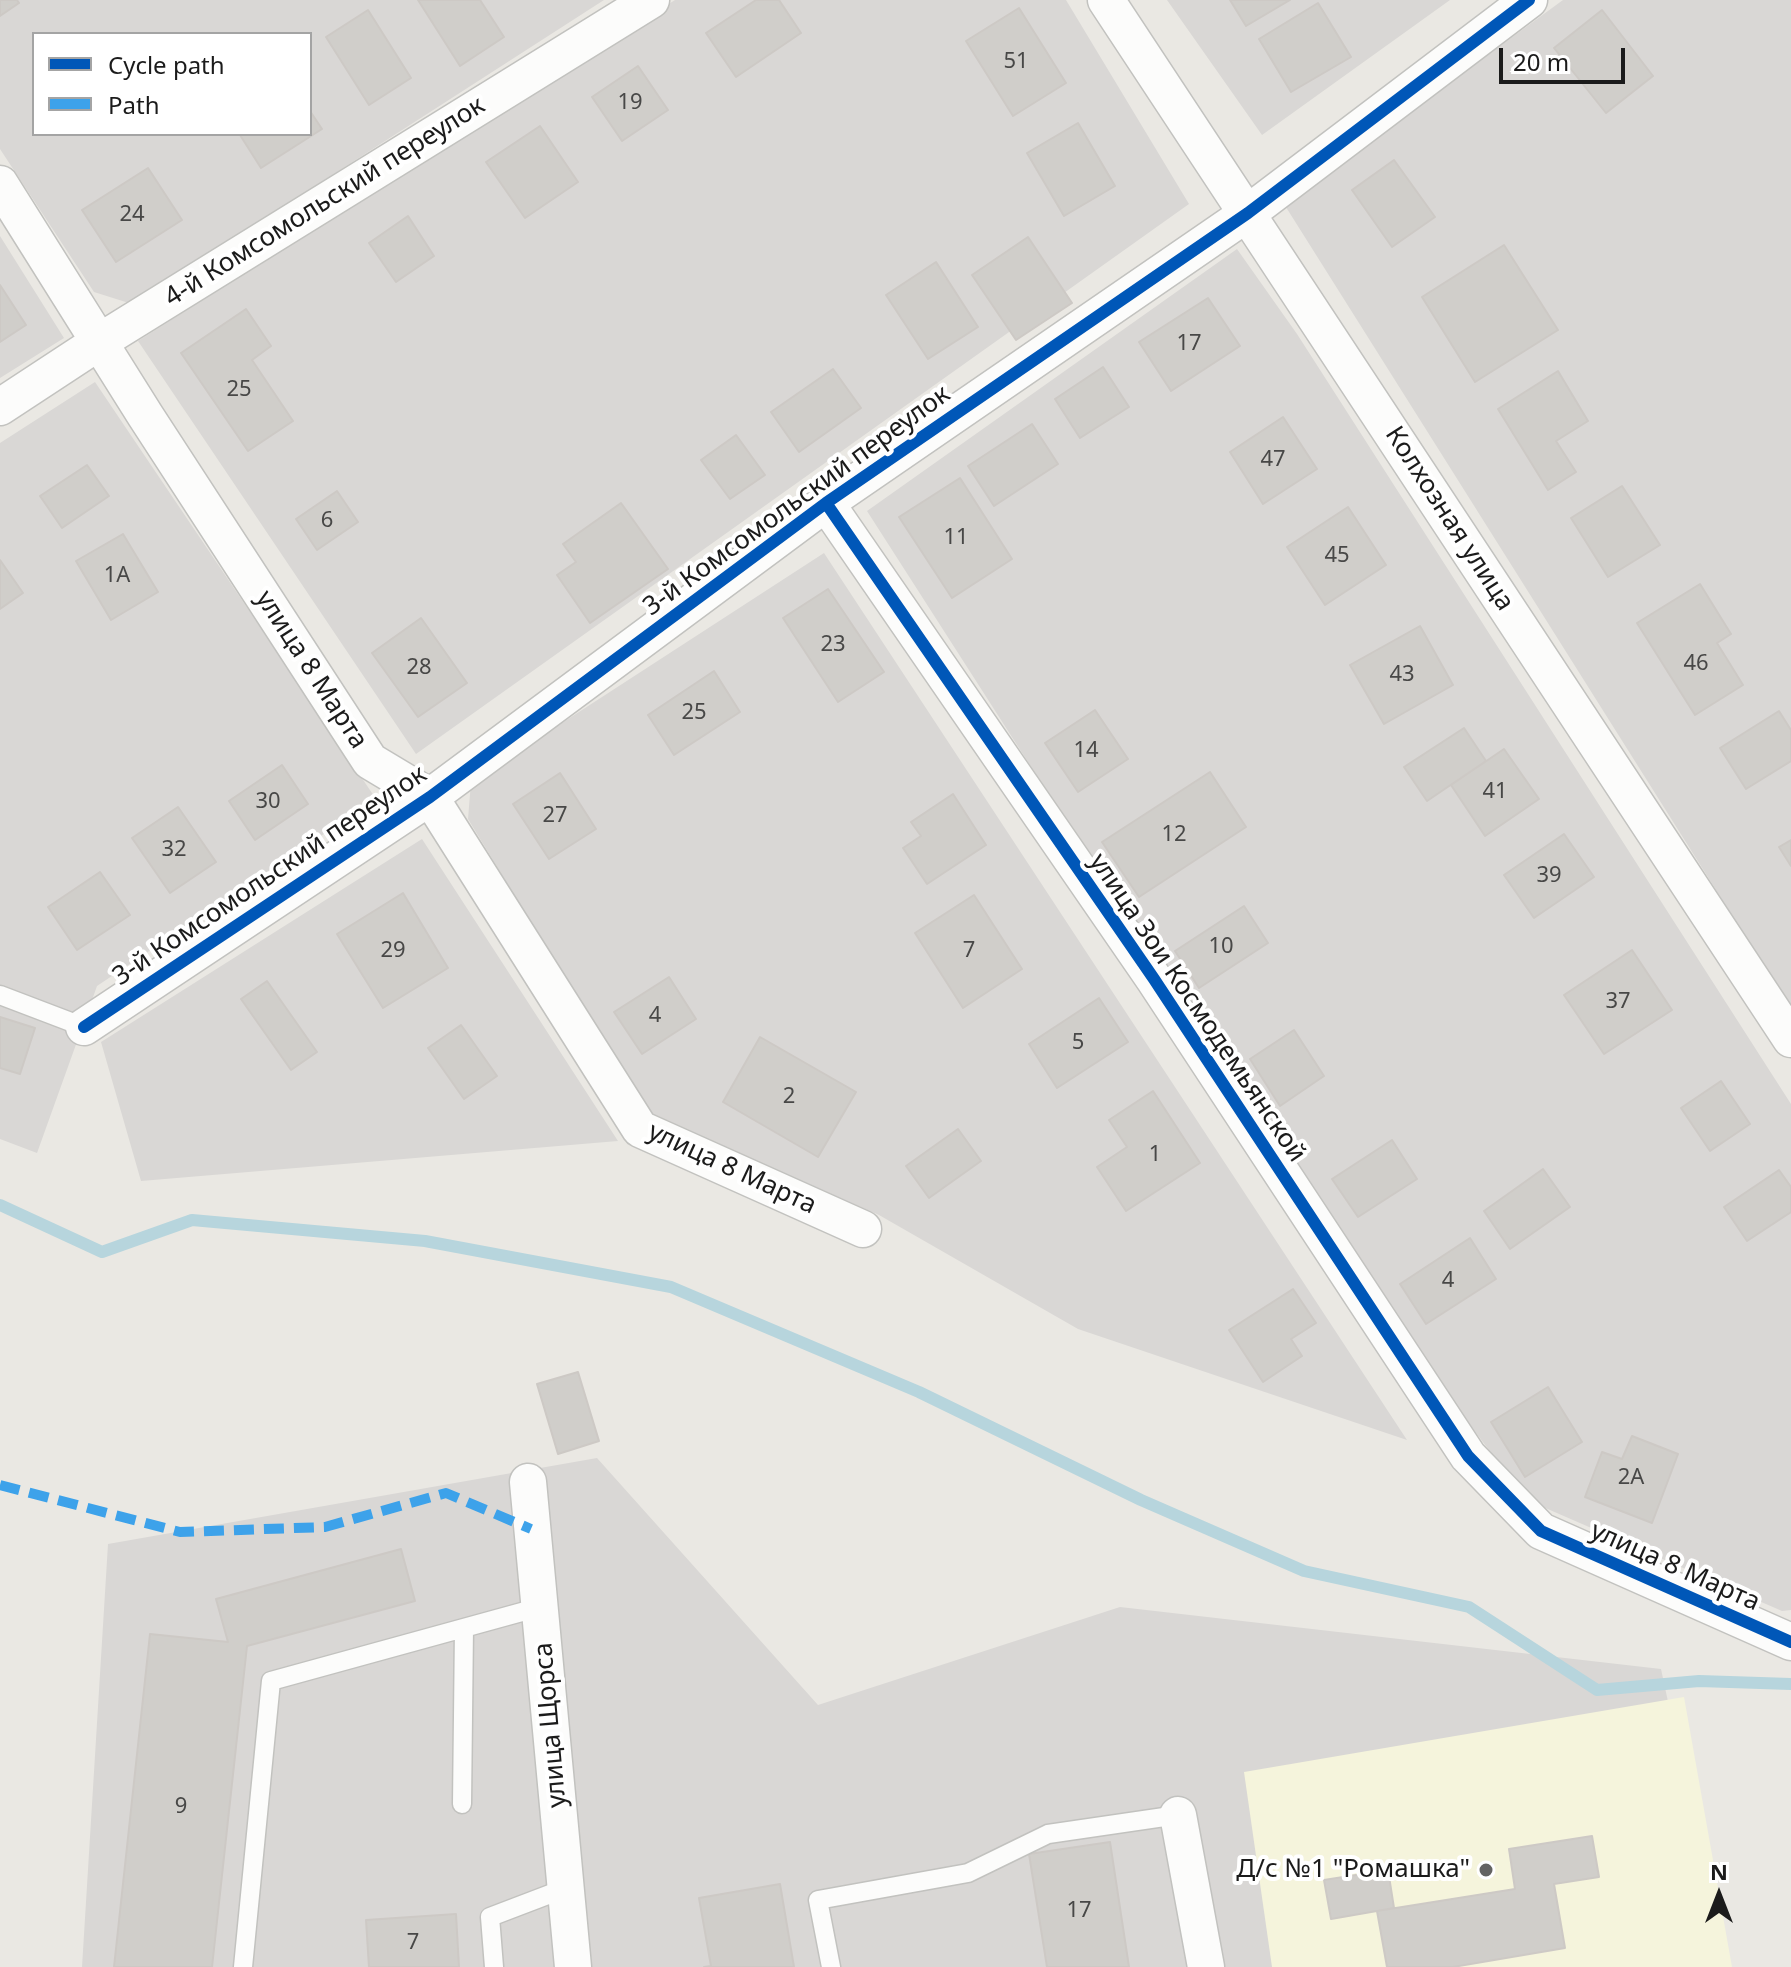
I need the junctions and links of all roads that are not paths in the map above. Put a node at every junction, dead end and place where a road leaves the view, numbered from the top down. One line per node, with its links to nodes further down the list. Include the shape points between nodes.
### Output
1 (651, 0): 6 (street, 4-й Комсомольский переулок)
2 (1106, 0): 5 (street, Колхозная улица)
3 (1529, 0): 5 (street, 3-й Комсомольский переулок)
4 (0, 184): 6 (street, улица 8 Марта)
5 (1248, 213): 8 (street, 3-й Комсомольский переулок); 12 (street, Колхозная улица)
6 (99, 342): 7 (street, 4-й Комсомольский переулок); 9 (street, улица 8 Марта, via 370,761)
7 (0, 407)
8 (826, 503): 9 (street, 3-й Комсомольский переулок); 15 (street, улица Зои Космодемьянской, via 1154,979 1468,1456)
9 (430, 797): 11 (street, 3-й Комсомольский переулок); 13 (street, улица 8 Марта, via 640,1129)
10 (0, 995): 11 (lane)
11 (84, 1027)
12 (1791, 1039)
13 (863, 1229)
14 (528, 1482): 16 (street, улица Щорса)
15 (1541, 1531): 18 (street, улица 8 Марта)
16 (540, 1607): 17 (lane); 21 (street, улица Щорса)
17 (464, 1628): 19 (lane); 22 (lane, via 271,1681)
18 (1791, 1642)
19 (462, 1804)
20 (1178, 1815): 25 (lane, via 1048,1834 968,1873 818,1900); 26 (street)
21 (566, 1888): 23 (lane, via 490,1917); 24 (street, улица Щорса)
22 (243, 1967)
23 (494, 1967)
24 (573, 1967)
25 (831, 1967)
26 (1206, 1967)

